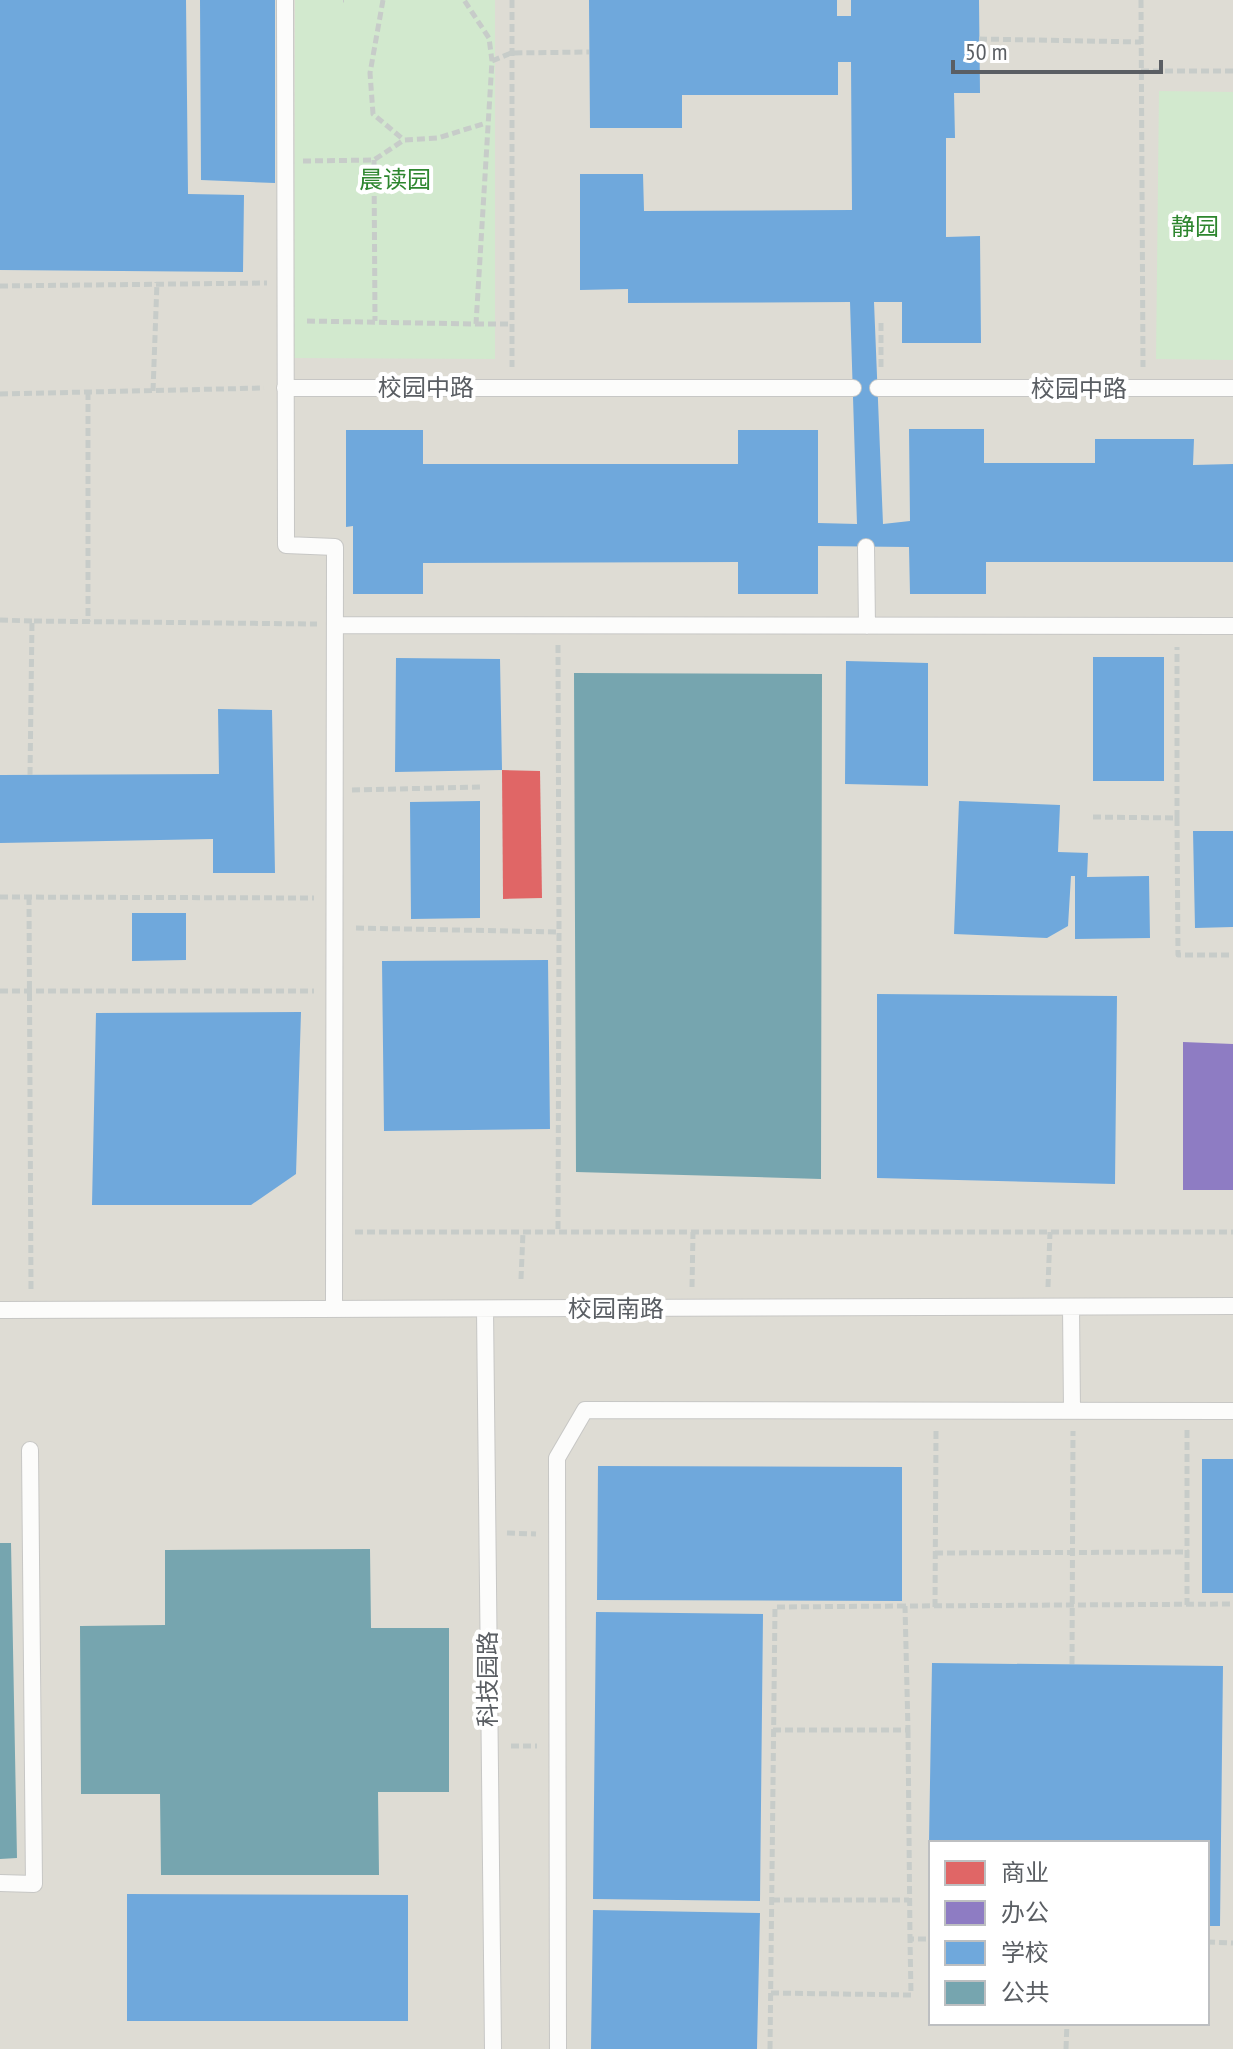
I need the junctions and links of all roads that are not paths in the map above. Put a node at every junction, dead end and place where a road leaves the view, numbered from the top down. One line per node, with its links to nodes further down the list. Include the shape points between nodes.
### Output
1 (285, 0): 2 (lane)
2 (285, 388): 3 (lane, 校园中路); 7 (lane, via 286,545 335,547)
3 (853, 388)
4 (880, 388): 5 (lane, 校园中路)
5 (1233, 388)
6 (866, 547): 8 (lane)
7 (336, 625): 8 (lane); 12 (lane)
8 (867, 626): 9 (lane)
9 (1233, 626)
10 (1233, 1306): 11 (lane, 校园南路)
11 (1071, 1307): 13 (lane, 校园南路); 15 (lane)
12 (334, 1309): 13 (lane, 校园南路); 14 (lane, 校园南路)
13 (485, 1309): 19 (lane, 科技园路)
14 (0, 1310)
15 (1072, 1410): 16 (lane); 20 (lane, via 585,1410 557,1458)
16 (1233, 1411)
17 (30, 1450): 18 (lane, via 34,1884)
18 (0, 1883)
19 (493, 2049)
20 (558, 2049)

